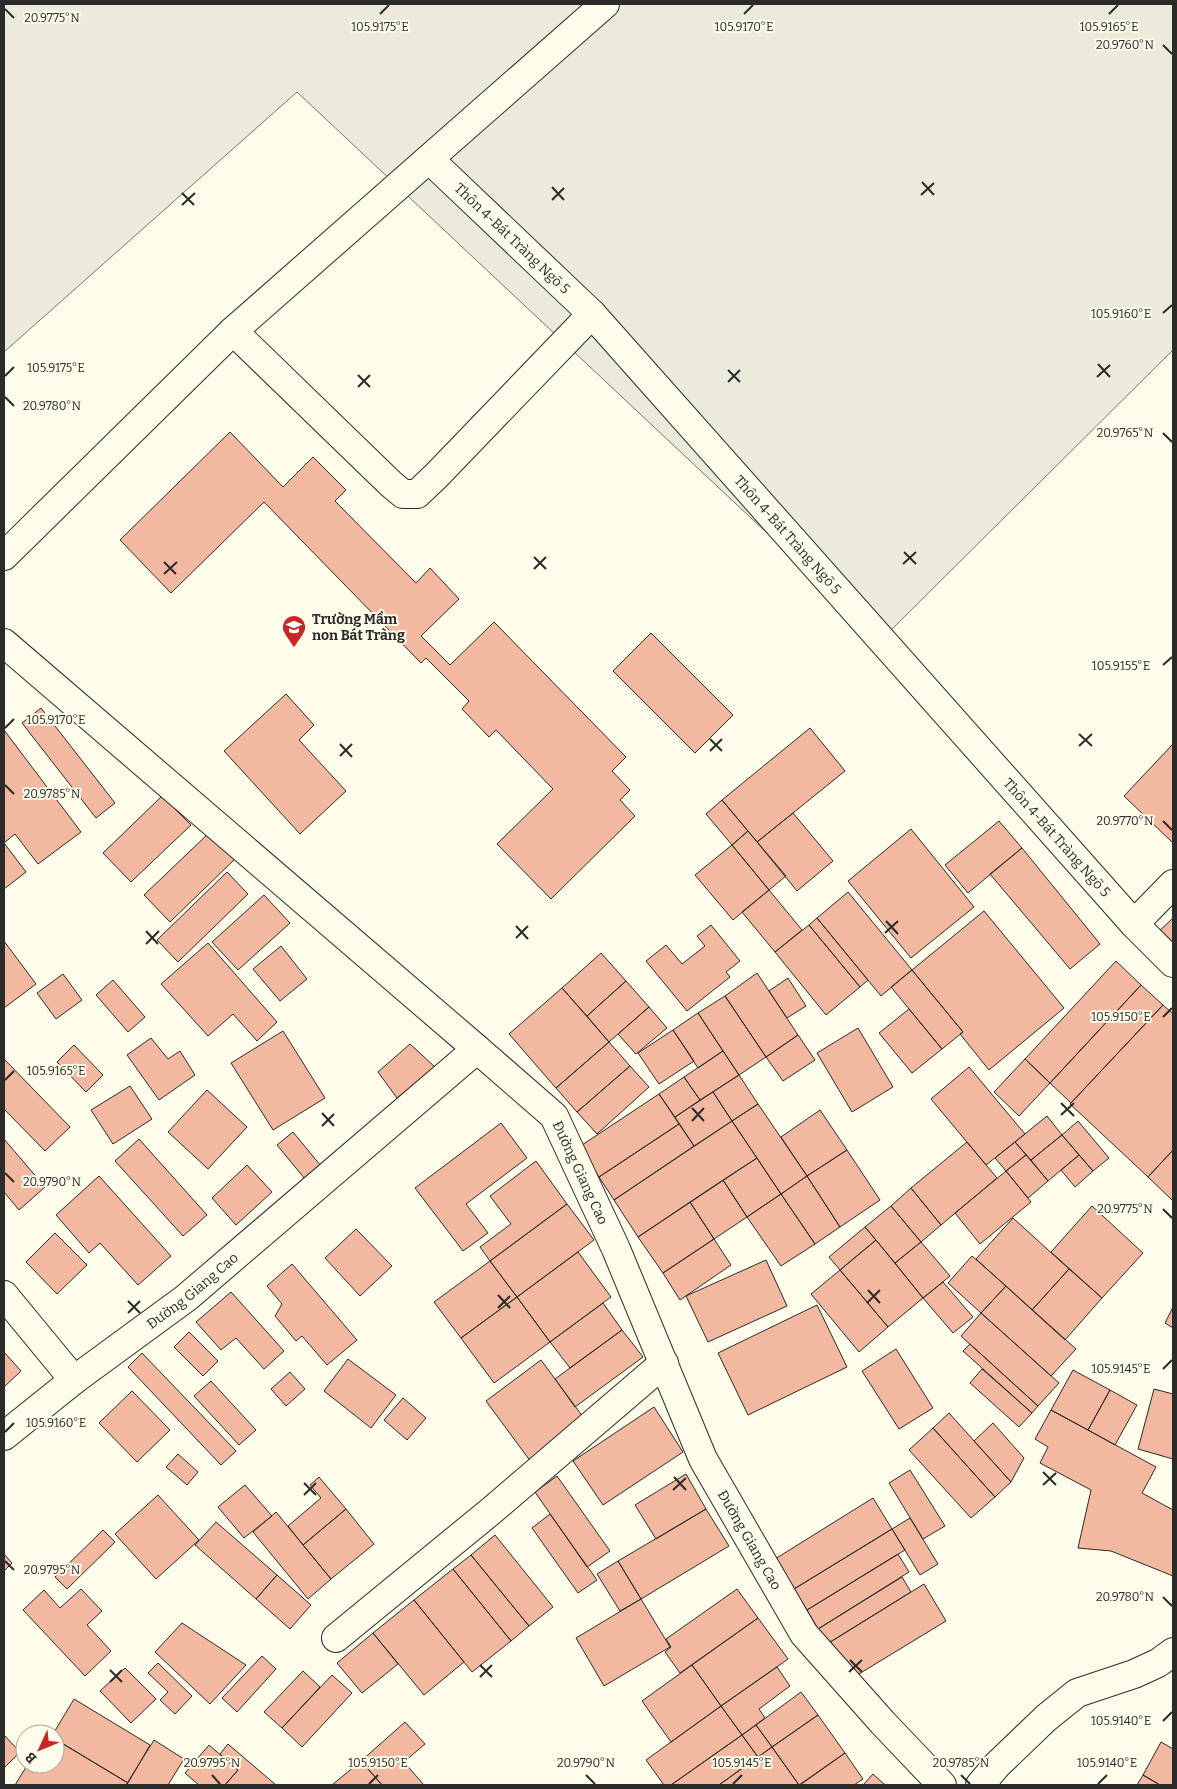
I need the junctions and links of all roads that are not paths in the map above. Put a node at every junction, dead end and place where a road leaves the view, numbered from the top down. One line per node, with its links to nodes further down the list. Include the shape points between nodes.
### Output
1 (605, 4): 2 (street)
2 (429, 159): 3 (street, Thôn 4-Bát Tràng Ngõ 5); 4 (street)
3 (592, 314): 4 (street, via 417,494 403,494 390,484); 8 (street, Thôn 4-Bát Tràng Ngõ 5)
4 (233, 331): 5 (street)
5 (4, 556)
6 (4, 643): 10 (street)
7 (1173, 884): 8 (street)
8 (1134, 924): 9 (street, Thôn 4-Bát Tràng Ngõ 5)
9 (1173, 963)
10 (478, 1048): 12 (street, Đường Giang Cao, via 554,1116 616,1249); 13 (street, Đường Giang Cao, via 186,1298)
11 (4, 1295): 13 (street)
12 (664, 1363): 15 (street); 17 (street, Đường Giang Cao, via 703,1460 804,1634)
13 (74, 1380): 14 (street, Đường Giang Cao)
14 (4, 1436)
15 (336, 1638)
16 (1173, 1652): 18 (street, via 1134,1674 1077,1693 1046,1718)
17 (942, 1785)
18 (980, 1785)

